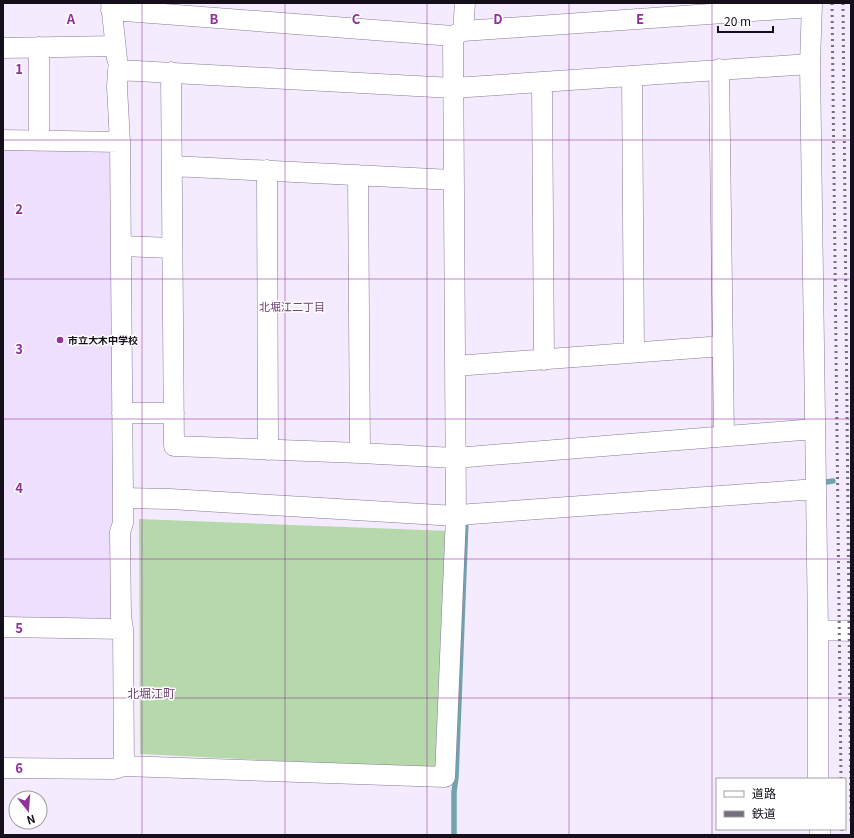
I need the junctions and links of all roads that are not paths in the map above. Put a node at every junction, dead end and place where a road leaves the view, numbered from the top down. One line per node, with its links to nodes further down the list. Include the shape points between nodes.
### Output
1 (464, 3): 4 (street)
2 (812, 5): 4 (street); 8 (street)
3 (111, 7): 4 (street); 5 (street)
4 (458, 33): 14 (street)
5 (116, 46): 6 (street); 10 (street)
6 (39, 47): 7 (street); 16 (street)
7 (3, 48)
8 (810, 64): 9 (street); 30 (street)
9 (720, 69): 12 (street); 24 (street)
10 (118, 70): 11 (street); 17 (street)
11 (171, 72): 14 (street); 18 (street)
12 (632, 76): 13 (street); 25 (street)
13 (542, 82): 14 (street); 26 (street)
14 (453, 88): 21 (street)
15 (3, 140): 16 (street)
16 (39, 141): 17 (street)
17 (120, 142): 22 (street)
18 (172, 166): 19 (street); 23 (street)
19 (267, 170): 20 (street); 32 (street)
20 (358, 175): 21 (street); 33 (street)
21 (453, 180): 27 (street)
22 (121, 246): 23 (street); 28 (street)
23 (172, 248): 29 (street)
24 (723, 346): 25 (street); 31 (street)
25 (634, 352): 26 (street)
26 (544, 360): 27 (street)
27 (455, 366): 34 (street)
28 (122, 413): 29 (street); 36 (street)
29 (174, 413): 32 (street, via 174,446)
30 (815, 429): 31 (street); 35 (street)
31 (724, 436): 34 (street)
32 (268, 450): 33 (street)
33 (360, 453): 34 (street)
34 (455, 458): 37 (street)
35 (816, 489): 37 (street); 40 (street)
36 (123, 498): 37 (street); 39 (street, via 120,532)
37 (463, 515): 42 (street, via 445,776)
38 (3, 627): 39 (street)
39 (123, 629): 42 (street)
40 (818, 630): 41 (street); 44 (street)
41 (851, 630)
42 (124, 766): 43 (street)
43 (3, 768)
44 (818, 778)

